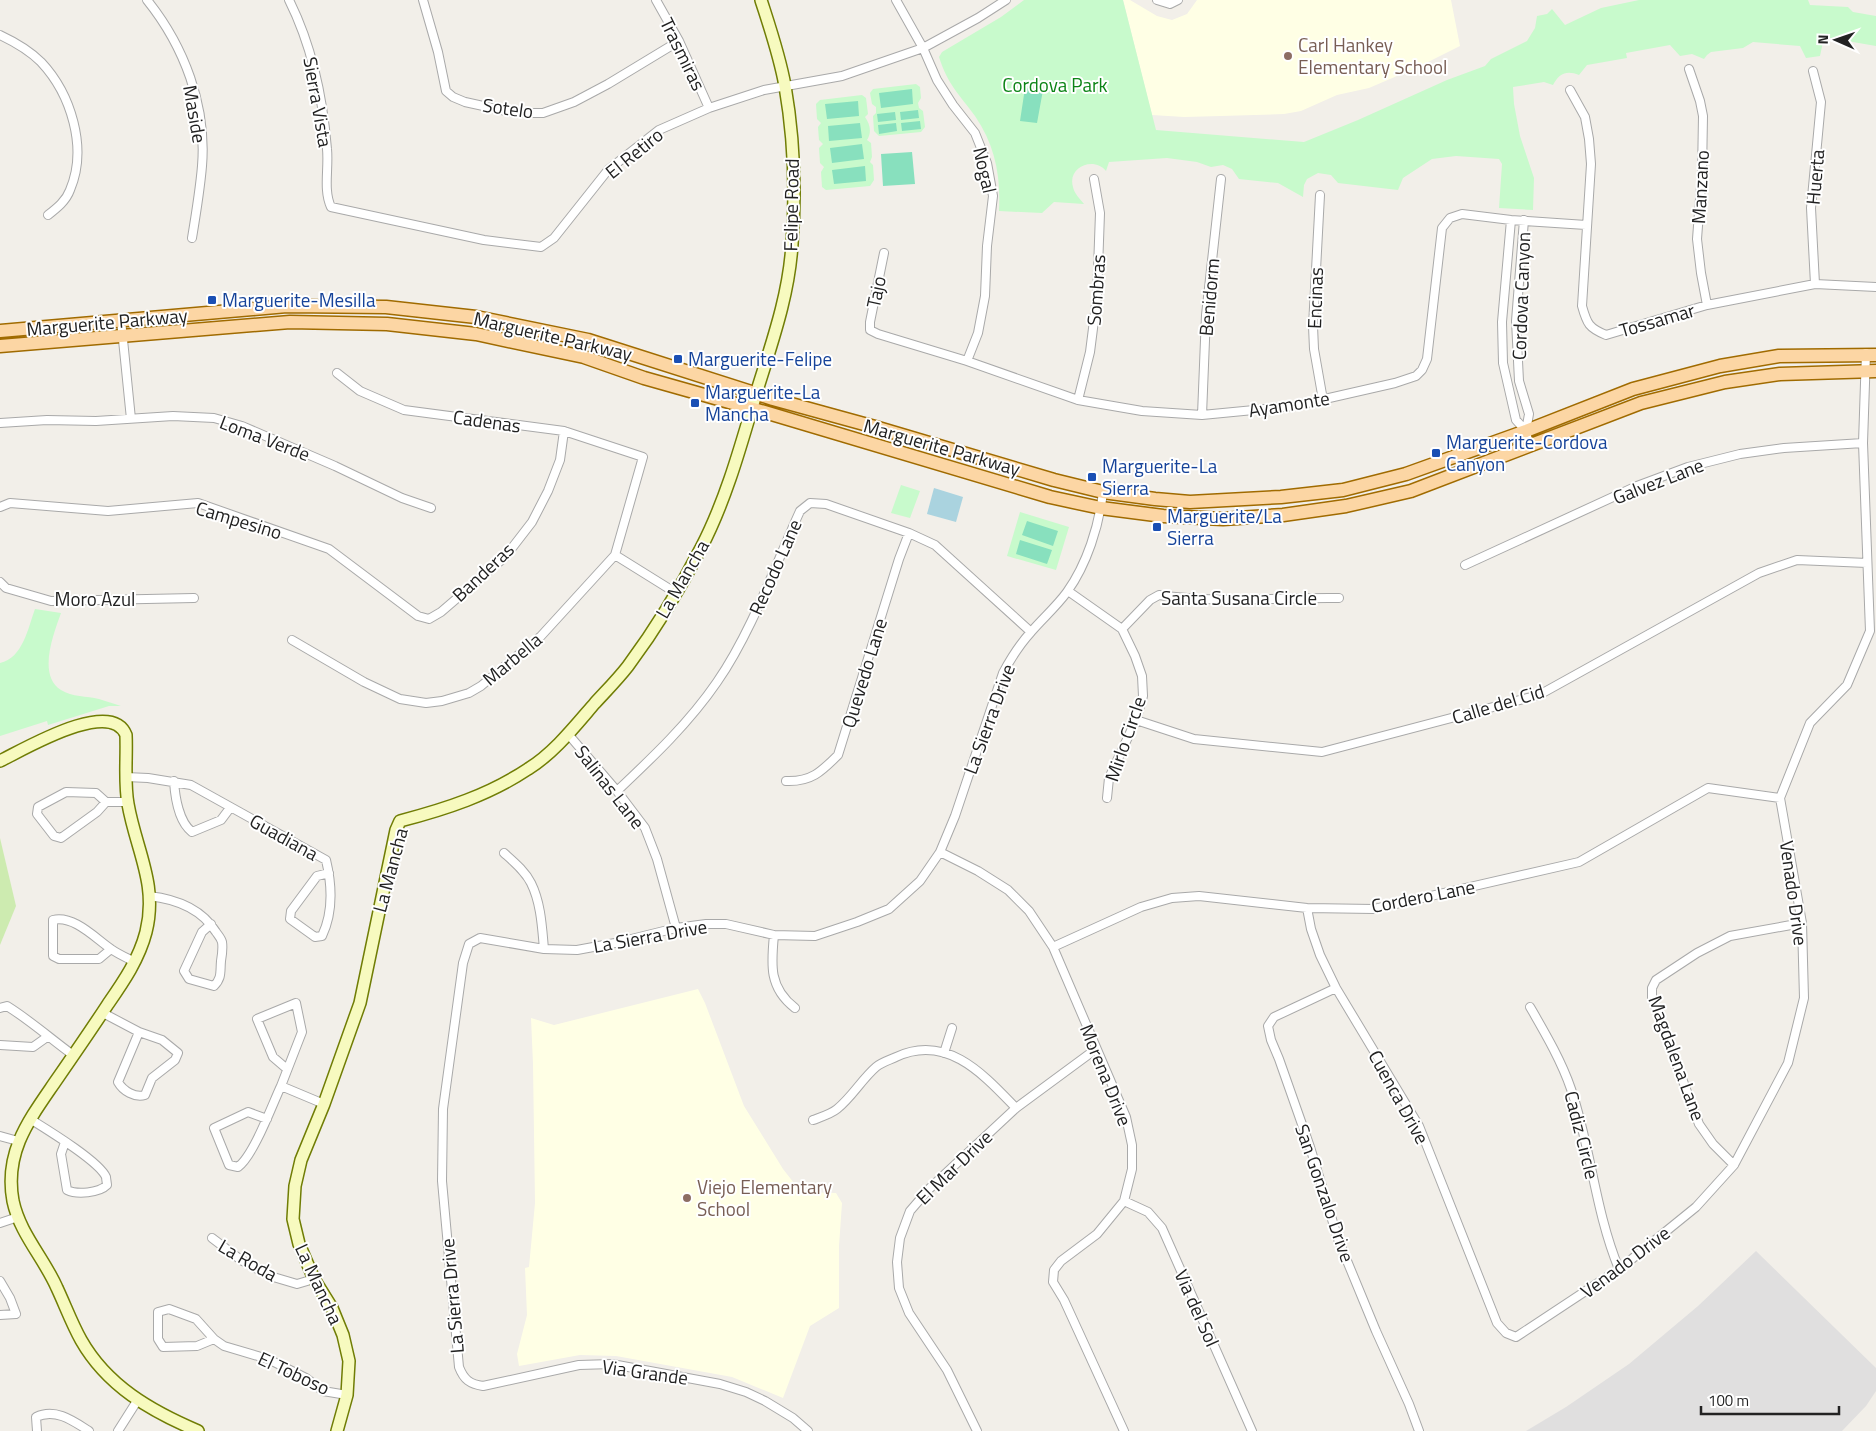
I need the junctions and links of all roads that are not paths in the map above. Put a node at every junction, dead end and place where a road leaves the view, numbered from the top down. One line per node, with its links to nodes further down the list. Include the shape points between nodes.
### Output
1 (147, 0): 26 (street, Maside, via 177,46 194,90 202,128 202,166)
2 (289, 0): 21 (street, Sierra Vista, via 316,76 325,124 327,193)
3 (423, 0): 11 (street, Sotelo, via 446,91 465,102 516,113 543,113 574,102)
4 (656, 0): 11 (street, Trasmiras)
5 (761, 0): 15 (street, Felipe Road)
6 (896, 0): 12 (street, Nogal)
7 (1006, 0): 12 (street, El Retiro)
8 (1157, 0): 9 (street, via 1170,4)
9 (1178, 0)
10 (0, 35): 22 (street, via 29,51 42,63 59,86 74,120 78,156 76,174 66,198)
11 (679, 41): 17 (street, Trasmiras)
12 (923, 48): 15 (street, El Retiro, via 842,76); 37 (street, Nogal, via 937,80 975,133 987,163 993,196 985,296 978,333)
13 (1689, 69): 30 (street, Manzano, via 1702,116 1697,239)
14 (1813, 70): 28 (street, Huerta, via 1821,102 1812,208)
15 (785, 86): 17 (street, El Retiro); 40 (street, Felipe Road, via 793,163 792,254 778,322)
16 (1570, 90): 25 (street, Tossamar, via 1584,117 1589,139 1591,164)
17 (708, 108): 21 (street, El Retiro, via 659,130 608,170 554,238 541,247 484,240)
18 (1094, 179): 41 (street, Sombras, via 1100,213 1097,296 1090,352)
19 (1221, 179): 44 (street, Benidorm, via 1206,315)
20 (1320, 194): 42 (street, Encinas, via 1313,326)
21 (331, 207)
22 (48, 215)
23 (1512, 220): 24 (street, Ayamonte); 42 (street, Ayamonte, via 1462,214 1450,218 1442,228 1427,359 1416,376); 47 (street, Cordova Canyon, via 1502,322 1503,363 1516,420)
24 (1524, 220): 25 (street, Ayamonte); 47 (street, Cordova Canyon, via 1516,321 1519,381 1529,414)
25 (1586, 225): 30 (street, Tossamar, via 1582,306 1592,329 1606,335)
26 (192, 238)
27 (884, 253): 32 (street, Tajo)
28 (1815, 284): 29 (street, Tossamar); 30 (street, Tossamar)
29 (1876, 287)
30 (1707, 305)
31 (121, 320): 33 (main road, Marguerite Parkway); 34 (street); 40 (main road, Marguerite Parkway, via 287,306 386,307 476,317 588,340)
32 (870, 330): 37 (street, Ayamonte)
33 (0, 331)
34 (122, 337): 35 (main road, Marguerite Parkway); 43 (main road, Marguerite Parkway, via 290,322 387,324 476,334 584,357 644,378); 45 (street)
35 (0, 346)
36 (1871, 354): 38 (street); 47 (main road, Marguerite Parkway, via 1779,356 1720,366 1633,388)
37 (967, 361): 41 (street, Ayamonte)
38 (1871, 371): 49 (street); 50 (main road, Marguerite Parkway, via 1780,374 1725,382 1641,403)
39 (338, 373): 48 (street, Cadenas, via 360,391 404,410)
40 (756, 393): 43 (street, Felipe Road); 52 (main road, Marguerite Parkway)
41 (1078, 400): 44 (street, Ayamonte, via 1142,412)
42 (1323, 400): 44 (street, Ayamonte)
43 (752, 408): 55 (main road, Marguerite Parkway, via 1050,497); 62 (street, La Mancha, via 721,503 702,547)
44 (1202, 415)
45 (131, 419): 46 (street, Loma Verde); 54 (street, Loma Verde, via 194,416 226,421)
46 (0, 423)
47 (1526, 431): 50 (street, Cordova Canyon); 52 (main road, Marguerite Parkway, via 1406,474 1343,490 1190,502)
48 (564, 432): 51 (street, Cadenas); 65 (street, Banderas, via 560,460 532,522 505,557 434,617)
49 (1863, 443): 58 (street); 59 (street, Galvez Lane, via 1775,449 1688,467 1637,486)
50 (1529, 446): 55 (main road, Marguerite Parkway, via 1411,491 1292,514 1203,518)
51 (643, 457): 57 (street, Marbella)
52 (1103, 492): 55 (street, La Sierra Drive)
53 (0, 507): 65 (street, Campesino, via 10,503 108,511 198,503 329,549)
54 (430, 508)
55 (1101, 508): 61 (street, La Sierra Drive, via 1085,560)
56 (909, 534): 67 (street, Recodo Lane, via 935,545); 74 (street, Quevedo Lane, via 838,755 823,770 801,782); 75 (street, Recodo Lane, via 826,504 810,503 800,511 744,637 718,681 692,717)
57 (615, 555): 62 (street); 68 (street, Marbella, via 541,636 481,686 457,698 426,702 400,699)
58 (1867, 563): 69 (street, Calle del Cid, via 1797,560 1778,566 1759,573 1539,695 1322,752 1194,739); 77 (street, via 1870,630 1847,685 1810,723)
59 (1464, 565)
60 (0, 582): 63 (street, Moro Azul, via 6,588 51,601)
61 (1068, 591): 66 (street, Mirlo Circle); 67 (street, La Sierra Drive)
62 (676, 593): 70 (street, La Mancha, via 628,666)
63 (194, 598)
64 (1339, 598): 66 (street, Santa Susana Circle, via 1232,601 1159,595)
65 (424, 619)
66 (1122, 629): 69 (street, Mirlo Circle, via 1142,676 1143,696)
67 (1031, 632): 81 (street, La Sierra Drive, via 1003,673)
68 (292, 640)
69 (1136, 720): 76 (street, Mirlo Circle, via 1108,778)
70 (568, 734): 75 (street, Salinas Lane); 108 (street, La Mancha, via 531,768 496,789 456,805 400,821 360,1003)
71 (0, 761): 72 (street, via 49,736 102,721 118,724 124,730)
72 (126, 777): 73 (street, Guadiana); 79 (street)
73 (174, 781): 80 (street, Guadiana, via 191,785); 80 (street, Guadiana, via 175,796 186,828 192,832 221,820)
74 (786, 781)
75 (617, 791): 88 (street, Salinas Lane, via 645,828)
76 (1107, 798)
77 (1780, 798): 85 (street, Cordero Lane, via 1708,788 1579,862 1374,909); 86 (street, Venado Drive)
78 (106, 802): 78 (street, via 61,838 54,836 37,814 38,807 66,792 96,793); 79 (street)
79 (128, 802): 84 (street, via 146,869)
80 (230, 808): 83 (street, Guadiana, via 326,860)
81 (940, 852): 89 (street, La Sierra Drive, via 920,881 888,909 815,936); 90 (street, Morena Drive, via 1008,890 1029,911)
82 (504, 853): 92 (street, via 531,883 540,912)
83 (329, 873): 83 (street, Guadiana, via 331,891 327,926 322,936 315,937 290,919 291,912 318,876)
84 (149, 896): 87 (street, via 181,903); 93 (street, via 146,929)
85 (1307, 908): 90 (street, Cordero Lane, via 1198,896 1172,898 1141,907); 94 (street, Cuenca Drive, via 1320,955)
86 (1802, 923): 116 (street, Venado Drive, via 1804,998 1788,1063); 116 (street, Magdalena Lane, via 1730,936 1656,980 1652,988 1652,998 1699,1124)
87 (211, 924): 87 (street, via 222,940 220,981 214,986 189,979 184,971 202,932)
88 (676, 928): 89 (street, La Sierra Drive, via 726,924); 92 (street, La Sierra Drive, via 577,950)
89 (774, 935): 97 (street, via 774,979 784,1000)
90 (1053, 947): 103 (street, Morena Drive)
91 (111, 949): 91 (street, via 99,959 59,959 53,956 53,920 60,918 80,926); 93 (street)
92 (544, 949): 127 (street, La Sierra Drive, via 480,938 469,944 462,963 444,1089 442,1181 459,1367 463,1378)
93 (135, 962): 98 (street)
94 (1336, 988): 125 (street, Cuenca Drive, via 1419,1126 1497,1323 1506,1333); 139 (street, San Gonzalo Drive, via 1274,1017 1268,1026 1338,1239)
95 (1530, 1007): 121 (street, Cadiz Circle, via 1571,1089 1602,1223)
96 (0, 1008): 101 (street, via 7,1006 29,1019)
97 (795, 1008)
98 (103, 1013): 100 (street); 105 (street)
99 (952, 1028): 104 (street)
100 (139, 1032): 100 (street, via 162,1040 178,1053 176,1060 152,1078 145,1095 140,1097 122,1089 118,1082)
101 (47, 1036): 102 (street, via 33,1046); 105 (street)
102 (0, 1044)
103 (1096, 1049): 109 (street, El Mar Drive); 117 (street, Morena Drive, via 1126,1117 1132,1145 1132,1169)
104 (944, 1053): 109 (street, via 963,1059); 112 (street, via 929,1050 907,1052 877,1066 836,1110)
105 (73, 1055): 110 (street)
106 (288, 1069): 106 (street, via 273,1057 257,1019 296,1003 302,1032); 107 (street)
107 (281, 1086): 108 (street); 111 (street)
108 (324, 1104): 122 (street, La Mancha, via 301,1160 293,1219 299,1244)
109 (1016, 1108): 136 (street, El Mar Drive, via 929,1188 910,1211 896,1262 898,1288 909,1313 947,1370)
110 (30, 1119): 114 (street); 115 (street)
111 (267, 1119): 111 (street, via 240,1165 229,1165 214,1128 248,1112)
112 (813, 1120)
113 (0, 1136): 114 (street)
114 (18, 1142): 118 (street, via 11,1180)
115 (65, 1142): 115 (street, via 106,1178 107,1185 102,1190 72,1193 67,1190 61,1154)
116 (1734, 1165): 121 (street, Venado Drive, via 1696,1207)
117 (1124, 1201): 137 (street, Morena Drive, via 1097,1234 1061,1261 1054,1270 1053,1282); 138 (street, Via del Sol, via 1148,1212 1162,1228)
118 (18, 1217): 119 (street); 129 (street, via 92,1358 105,1374)
119 (0, 1223)
120 (212, 1238): 122 (street, La Roda, via 241,1260 270,1276 297,1284)
121 (1619, 1269): 125 (street, Venado Drive)
122 (314, 1279): 128 (street, La Mancha, via 332,1308 343,1335 349,1361)
123 (0, 1281): 124 (street, via 16,1314)
124 (0, 1315)
125 (1516, 1337)
126 (214, 1339): 126 (street, El Toboso, via 197,1346 163,1347 158,1339 158,1312 169,1309 196,1319); 128 (street, El Toboso, via 224,1346 268,1359 306,1378 323,1391)
127 (472, 1384): 135 (street, Via Grande, via 483,1386 579,1364 612,1364 720,1384 746,1392 793,1418)
128 (347, 1395): 134 (street, La Mancha)
129 (137, 1401): 132 (street); 133 (street)
130 (37, 1431): 131 (street, via 36,1417 46,1412 62,1416)
131 (89, 1431)
132 (118, 1431)
133 (198, 1431)
134 (338, 1431)
135 (808, 1431)
136 (977, 1431)
137 (1124, 1431)
138 (1252, 1431)
139 (1419, 1431)

